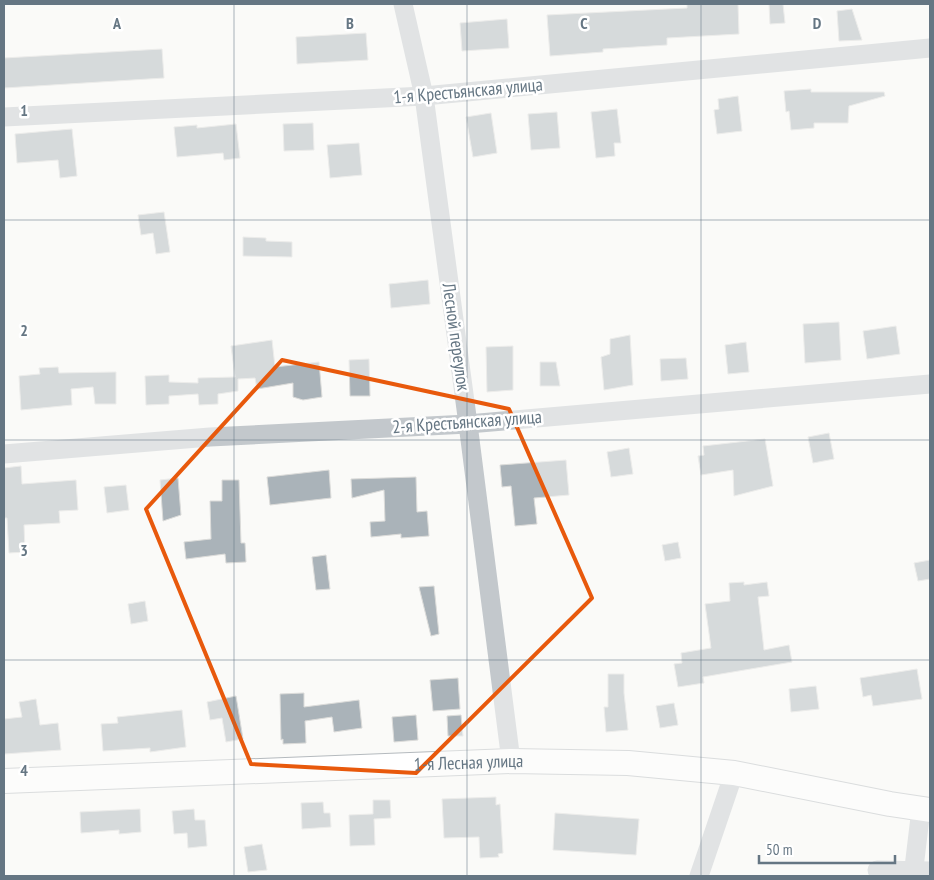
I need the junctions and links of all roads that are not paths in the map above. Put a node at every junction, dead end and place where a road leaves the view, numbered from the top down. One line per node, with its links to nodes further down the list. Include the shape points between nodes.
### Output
1 (403, 4): 3 (street, Лесной переулок)
2 (930, 48): 3 (street, 1-я Крестьянская улица)
3 (424, 96): 4 (street, 1-я Крестьянская улица); 6 (street, Лесной переулок)
4 (4, 118)
5 (930, 384): 6 (street, 2-я Крестьянская улица)
6 (468, 424): 7 (street, 2-я Крестьянская улица, via 210,437); 8 (street, Лесной переулок)
7 (4, 454)
8 (510, 761): 9 (main road, 1-я Лесная улица, via 628,763); 10 (main road, 1-я Лесная улица)
9 (734, 773): 11 (main road, 1-я Лесная улица); 14 (street)
10 (4, 781)
11 (926, 809): 13 (street)
12 (877, 870): 13 (street)
13 (919, 873)
14 (699, 876)

